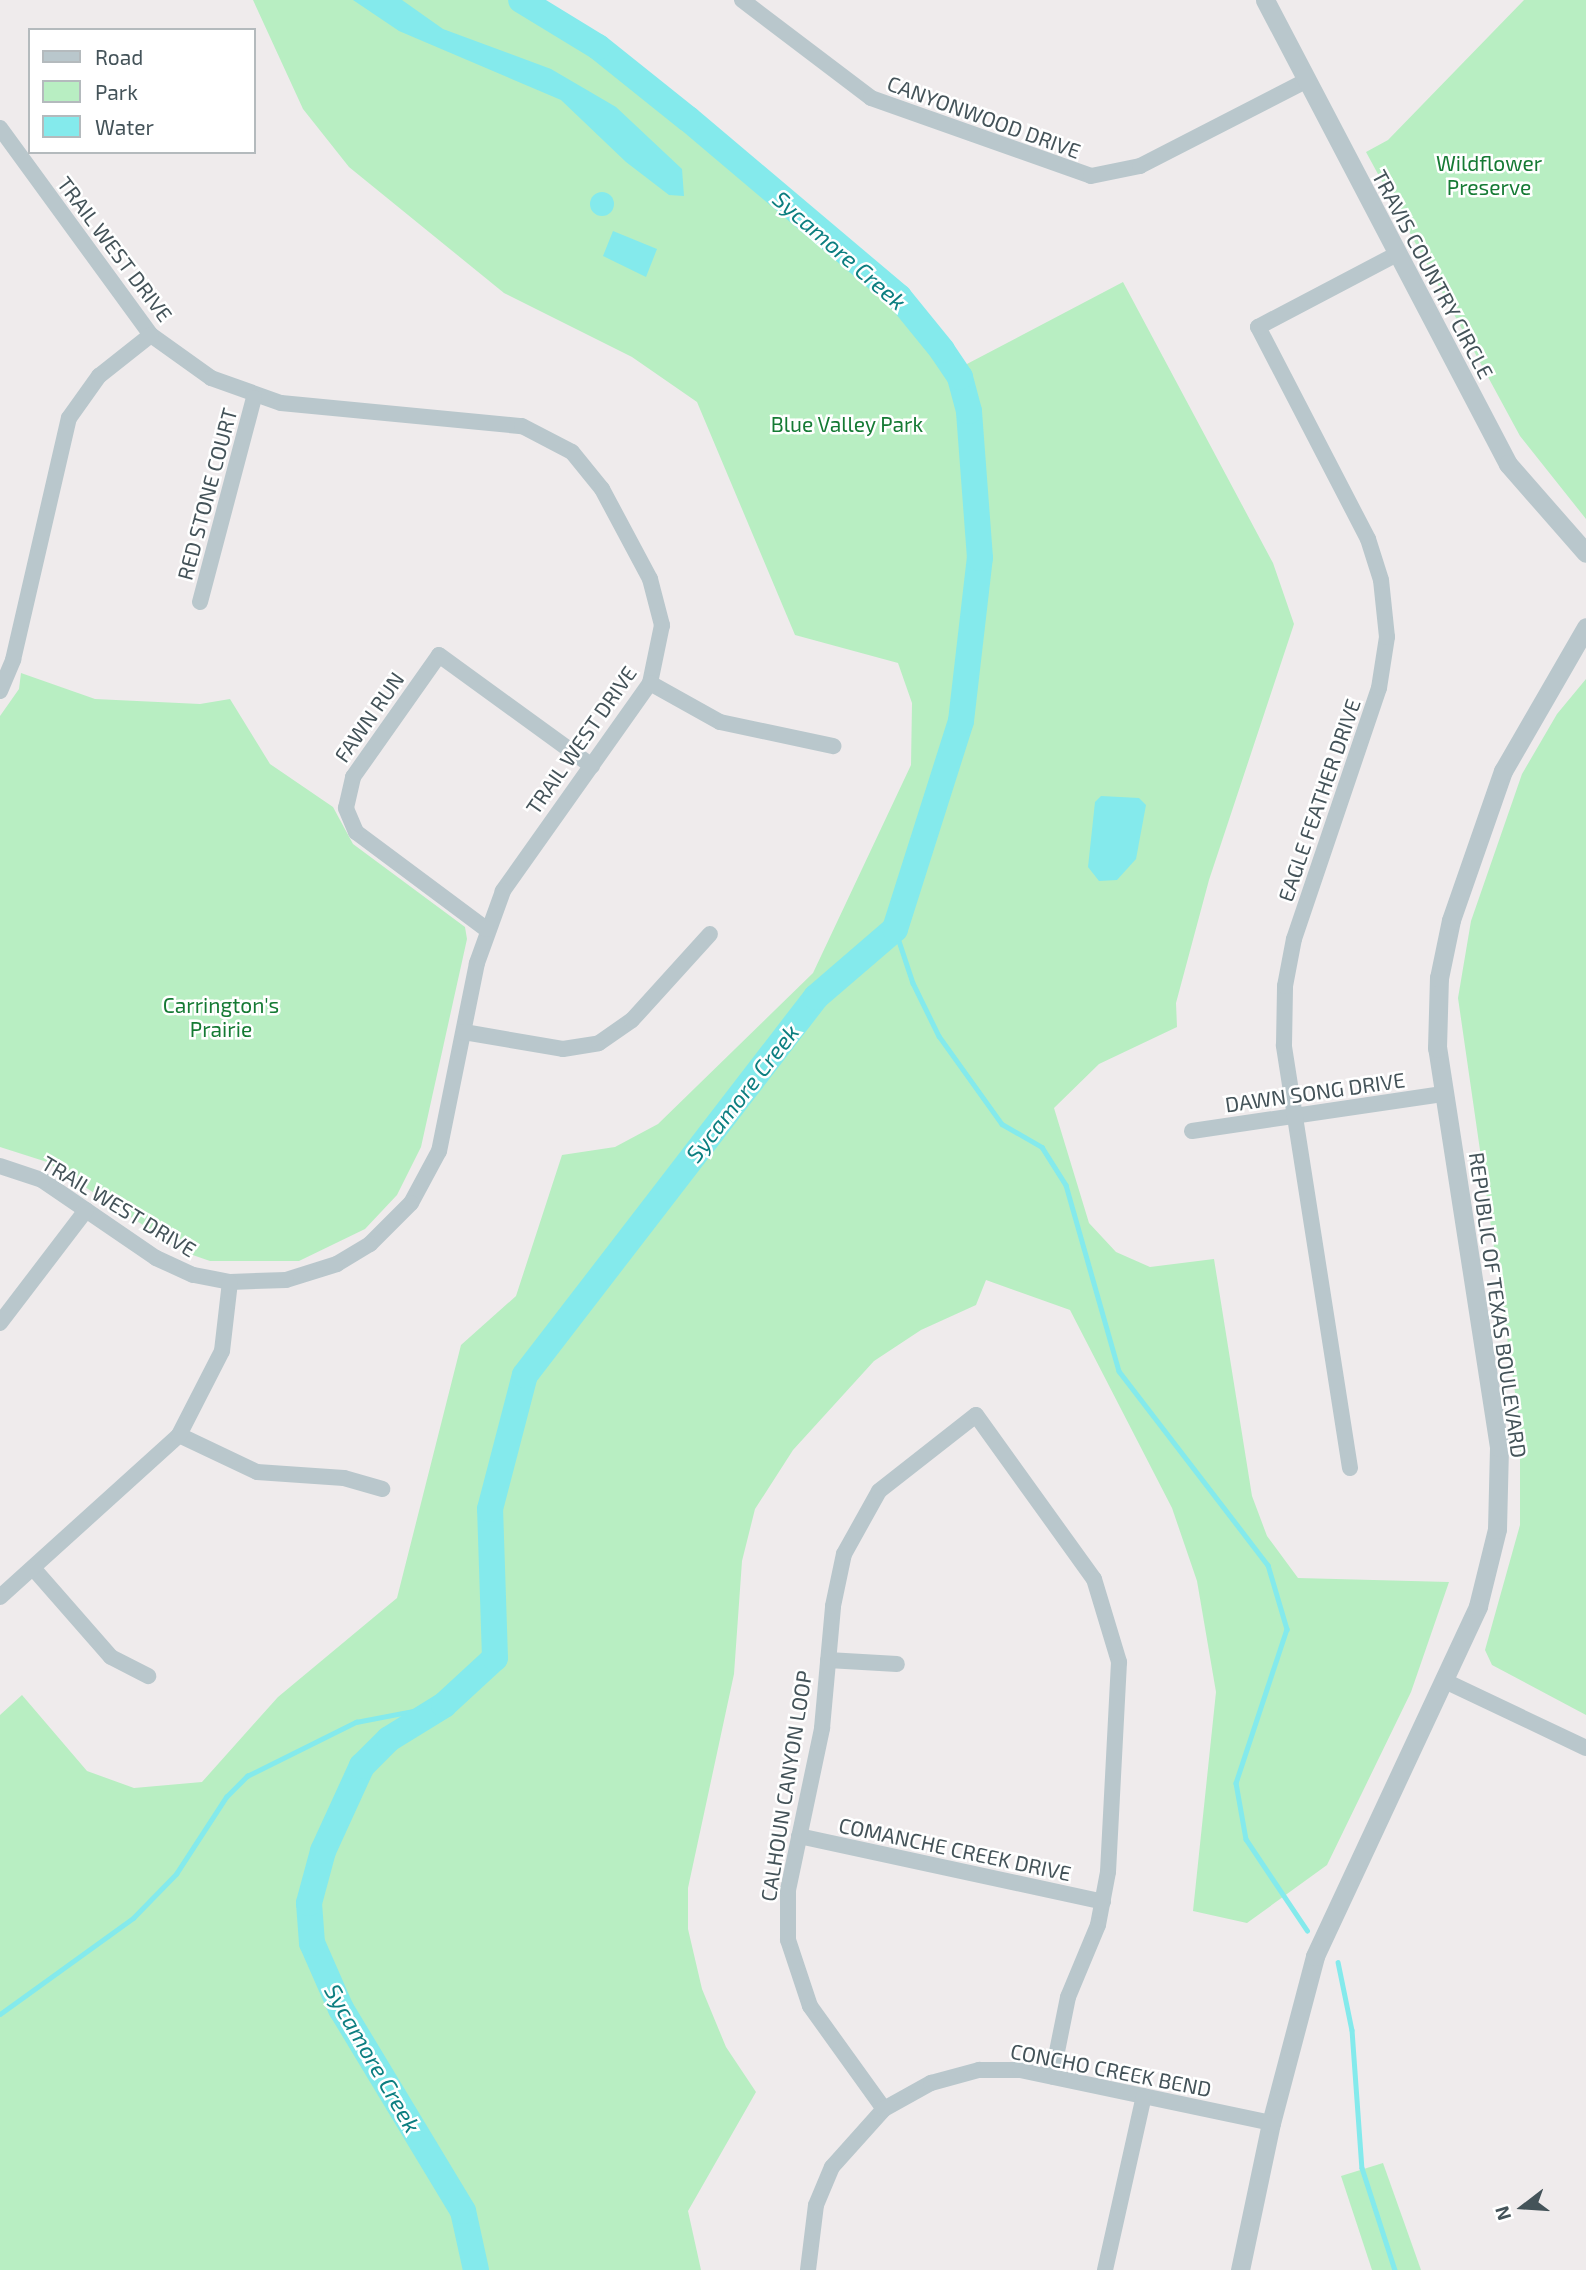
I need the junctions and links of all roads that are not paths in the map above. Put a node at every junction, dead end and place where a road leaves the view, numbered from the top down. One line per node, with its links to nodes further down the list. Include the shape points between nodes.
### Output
1 (741, 0): 3 (street, CANYONWOOD DRIVE, via 871,98 1083,175 1107,176 1140,166)
2 (1265, 0): 3 (street, TRAVIS COUNTRY CIRCLE)
3 (1307, 80): 6 (street, TRAVIS COUNTRY CIRCLE)
4 (0, 128): 5 (street, TRAIL WEST DRIVE)
5 (6, 149): 7 (street, TRAIL WEST DRIVE)
6 (1397, 254): 9 (street, TRAVIS COUNTRY CIRCLE, via 1508,464); 20 (street, EAGLE FEATHER DRIVE, via 1258,327 1368,539 1381,580 1387,637 1379,688 1294,939 1284,986 1284,1045)
7 (150, 335): 8 (street, TRAIL WEST DRIVE, via 187,364); 13 (street, via 99,376 69,418 13,660)
8 (254, 398): 10 (street, RED STONE COURT); 12 (street, TRAIL WEST DRIVE, via 522,426 561,444 596,479 656,595 661,648)
9 (1586, 553)
10 (200, 602)
11 (1586, 627): 19 (street, REPUBLIC OF TEXAS BOULEVARD, via 1503,771 1451,920 1436,1015)
12 (650, 683): 14 (street, via 720,722); 15 (street, TRAIL WEST DRIVE)
13 (0, 691)
14 (833, 746)
15 (592, 766): 16 (street, TRAIL WEST DRIVE, via 525,856); 16 (street, FAWN RUN, via 439,655 353,777 346,808 356,832)
16 (486, 929): 18 (street, TRAIL WEST DRIVE)
17 (710, 934): 18 (street, via 632,1020 599,1043 563,1049)
18 (464, 1032): 24 (street, TRAIL WEST DRIVE, via 439,1151 400,1217 337,1265 286,1280)
19 (1444, 1094): 20 (street, DAWN SONG DRIVE); 34 (street, REPUBLIC OF TEXAS BOULEVARD, via 1500,1467 1497,1529 1484,1586)
20 (1295, 1115): 21 (street, DAWN SONG DRIVE); 27 (street, EAGLE FEATHER DRIVE)
21 (1192, 1131)
22 (0, 1166): 23 (street, TRAIL WEST DRIVE, via 42,1180)
23 (86, 1210): 24 (street, TRAIL WEST DRIVE, via 174,1267); 25 (street)
24 (230, 1282): 26 (street, via 222,1351)
25 (0, 1323)
26 (179, 1435): 28 (street, via 257,1472 344,1478); 29 (street)
27 (1350, 1468)
28 (382, 1489)
29 (33, 1568): 30 (street); 33 (street, via 111,1657)
30 (0, 1597)
31 (828, 1660): 32 (street); 36 (street, CALHOUN CANYON LOOP, via 822,1728); 37 (street, CALHOUN CANYON LOOP, via 836,1578 858,1522 892,1478 976,1415 1083,1560 1110,1619 1121,1687)
32 (897, 1664)
33 (148, 1676)
34 (1445, 1681): 35 (street); 41 (street, REPUBLIC OF TEXAS BOULEVARD, via 1315,1956)
35 (1586, 1748)
36 (799, 1836): 37 (street, COMANCHE CREEK DRIVE); 40 (street, CALHOUN CANYON LOOP, via 786,1917 793,1963 817,2017)
37 (1103, 1902): 38 (street, CALHOUN CANYON LOOP, via 1068,1997)
38 (1052, 2076): 39 (street, CONCHO CREEK BEND); 40 (street, CONCHO CREEK BEND, via 979,2070 931,2083)
39 (1144, 2096): 41 (street, CONCHO CREEK BEND); 43 (street)
40 (884, 2109): 42 (street, CONCHO CREEK BEND, via 832,2166 816,2205)
41 (1270, 2123): 44 (street, REPUBLIC OF TEXAS BOULEVARD)
42 (808, 2270)
43 (1105, 2270)
44 (1240, 2270)

